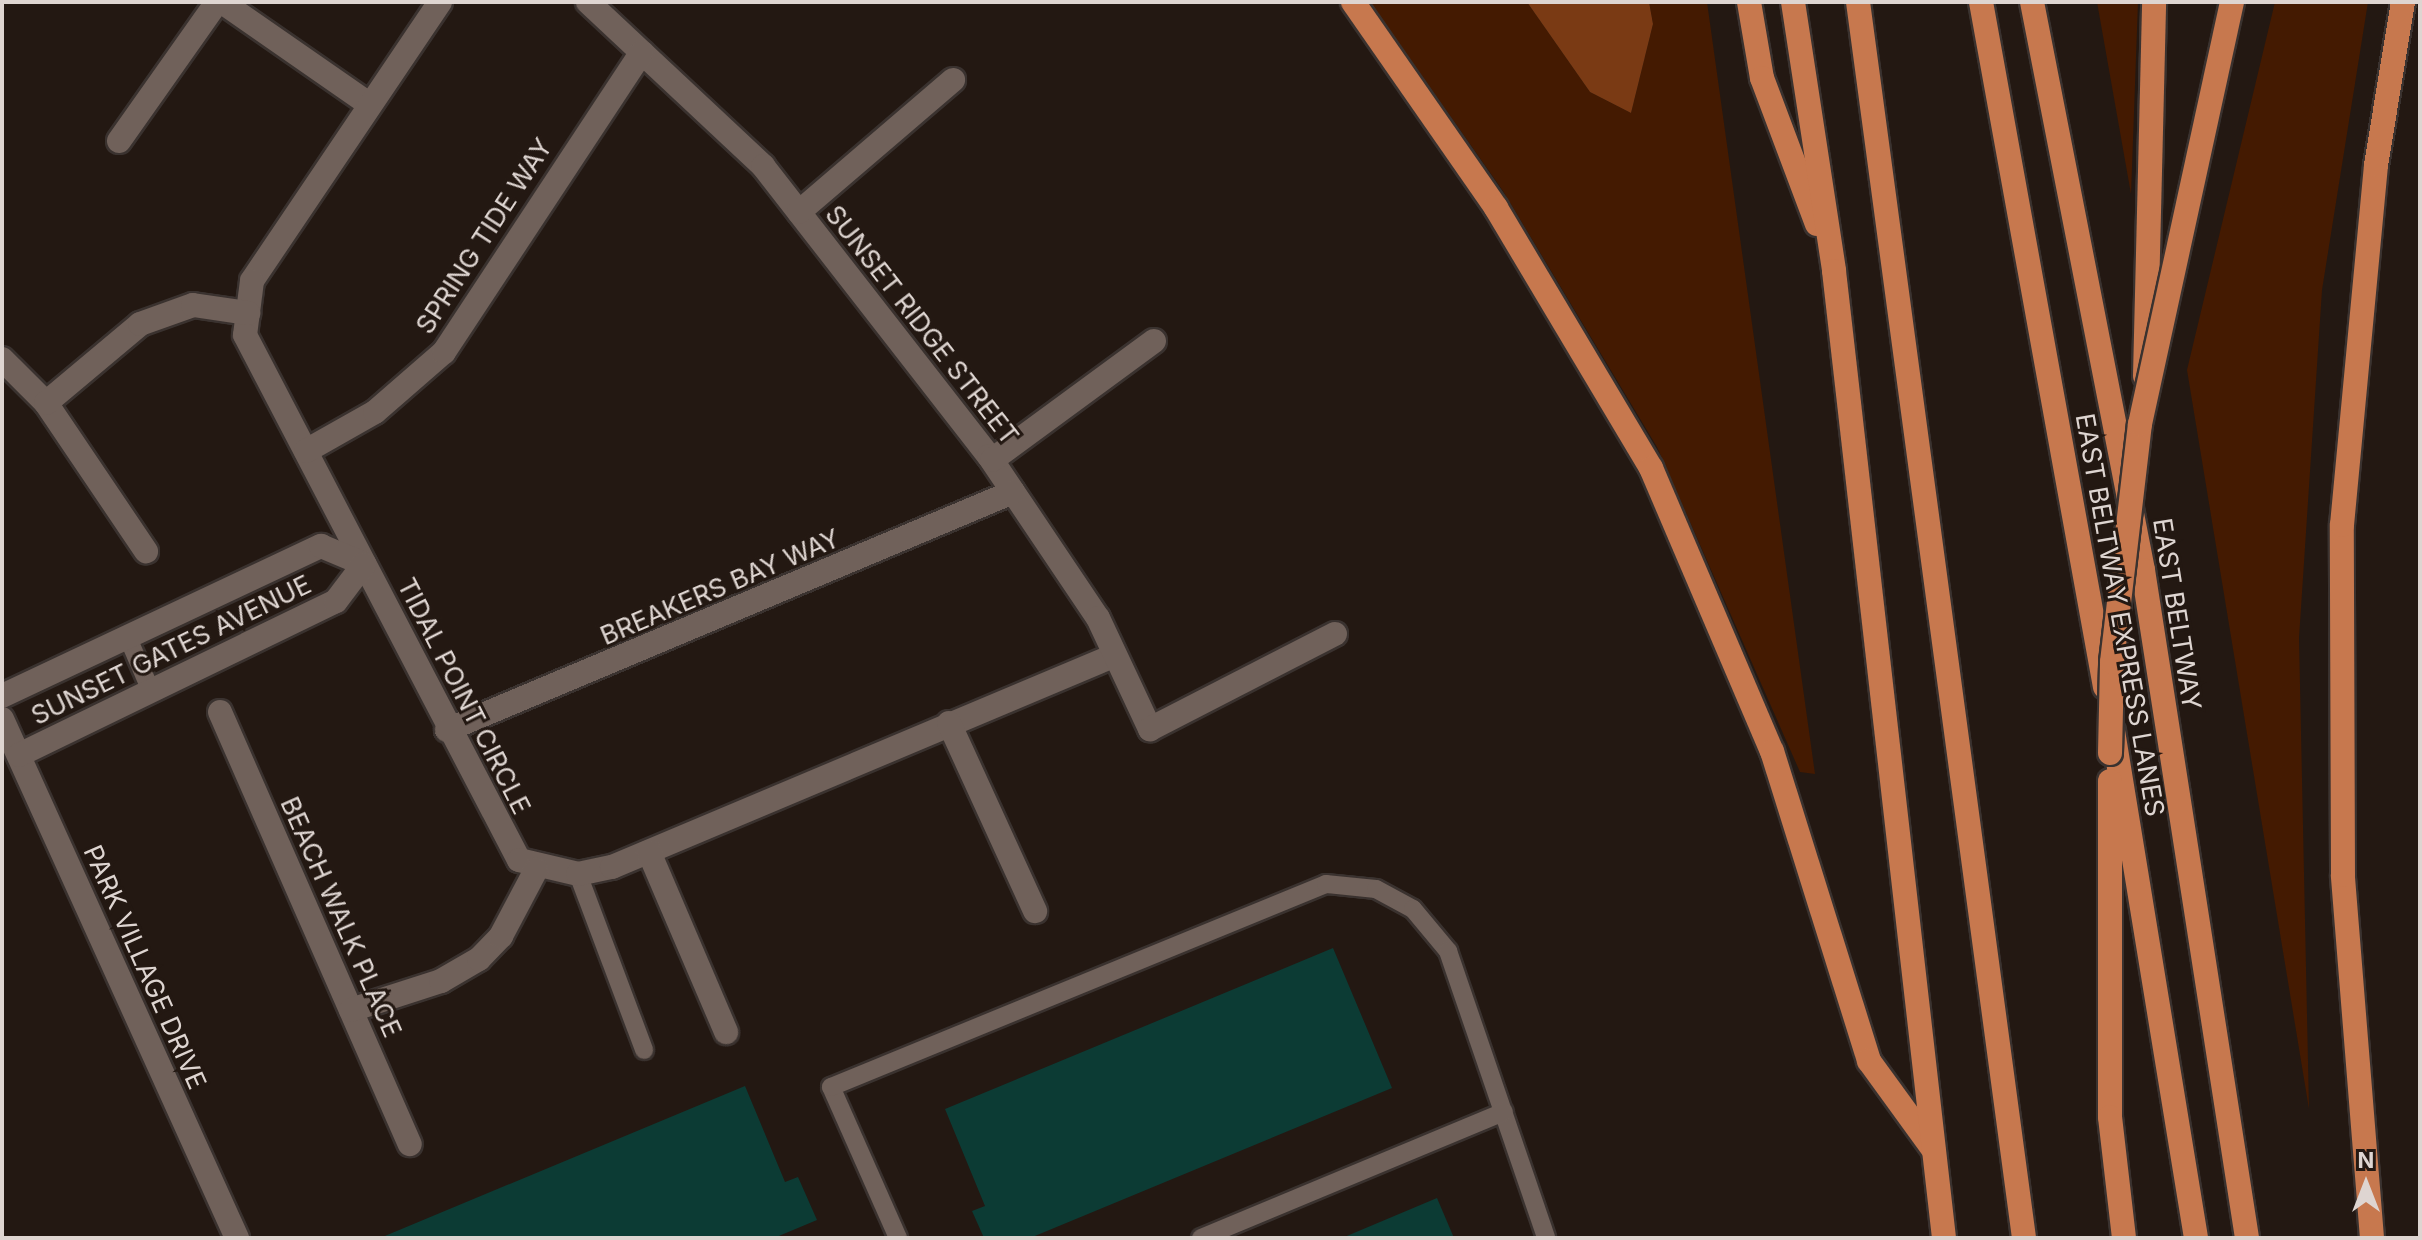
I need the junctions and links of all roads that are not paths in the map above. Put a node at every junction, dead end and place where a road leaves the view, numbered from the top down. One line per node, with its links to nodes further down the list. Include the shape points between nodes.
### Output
1 (220, 2): 15 (street); 16 (street)
2 (440, 2): 15 (street, TIDAL POINT CIRCLE)
3 (588, 2): 13 (street, SUNSET RIDGE STREET)
4 (1353, 2): 48 (highway, via 1496,208 1651,468 1772,751 1869,1061)
5 (1749, 2): 18 (highway, via 1762,78)
6 (1793, 2): 18 (highway)
7 (1858, 2): 54 (highway)
8 (1981, 2): 56 (highway, EAST BELTWAY EXPRESS LANES, via 2078,524)
9 (2032, 2): 28 (highway, EAST BELTWAY)
10 (2154, 2): 28 (highway)
11 (2232, 2): 55 (highway, bridge, via 2140,424 2112,662 2110,1117)
12 (2403, 2): 58 (highway, via 2376,165 2342,525 2343,875)
13 (642, 52): 17 (street, SUNSET RIDGE STREET, via 763,166); 23 (street, SPRING TIDE WAY, via 444,352 375,412)
14 (953, 80): 17 (street)
15 (369, 104): 19 (street, TIDAL POINT CIRCLE, via 252,281)
16 (119, 141)
17 (799, 212): 24 (street, SUNSET RIDGE STREET)
18 (1834, 271): 48 (highway)
19 (248, 313): 22 (street, via 193,305 140,324); 23 (street, TIDAL POINT CIRCLE, via 245,335)
20 (1154, 341): 24 (street)
21 (2, 359): 22 (street)
22 (46, 403): 26 (street)
23 (306, 451): 27 (street, TIDAL POINT CIRCLE)
24 (992, 460): 25 (street, SUNSET RIDGE STREET)
25 (1013, 492): 31 (street, SUNSET RIDGE STREET, via 1098,618); 37 (street, BREAKERS BAY WAY)
26 (146, 551)
27 (364, 564): 30 (street, SUNSET GATES AVENUE, via 321,546); 32 (street, SUNSET GATES AVENUE, via 336,601); 37 (street, TIDAL POINT CIRCLE)
28 (2143, 570): 57 (highway, EAST BELTWAY)
29 (1335, 634): 31 (street, SUNSET RIDGE STREET, via 1150,729)
30 (128, 638): 32 (lane); 33 (street, SUNSET GATES AVENUE)
31 (1113, 656): 36 (street)
32 (151, 691): 38 (street, SUNSET GATES AVENUE)
33 (2, 696)
34 (220, 712): 43 (street, BEACH WALK PLACE)
35 (2, 719): 38 (street, PARK VILLAGE DRIVE)
36 (949, 723): 39 (street); 42 (street)
37 (447, 730): 40 (street, TIDAL POINT CIRCLE, via 519,860)
38 (19, 755): 49 (street, PARK VILLAGE DRIVE)
39 (649, 852): 41 (street); 44 (street)
40 (536, 870): 41 (street); 43 (street, via 501,936 479,959 441,981)
41 (578, 874): 45 (lane)
42 (1035, 911)
43 (351, 1010): 47 (street, BEACH WALK PLACE)
44 (726, 1032)
45 (644, 1050)
46 (1504, 1112): 50 (lane, via 1448,951 1413,909 1376,889 1326,884 831,1087); 51 (lane); 52 (lane)
47 (410, 1144)
48 (1933, 1149): 53 (highway)
49 (237, 1238)
50 (898, 1238)
51 (1201, 1238)
52 (1546, 1238)
53 (1944, 1238)
54 (2024, 1238)
55 (2124, 1238)
56 (2196, 1238)
57 (2247, 1238)
58 (2372, 1238)

